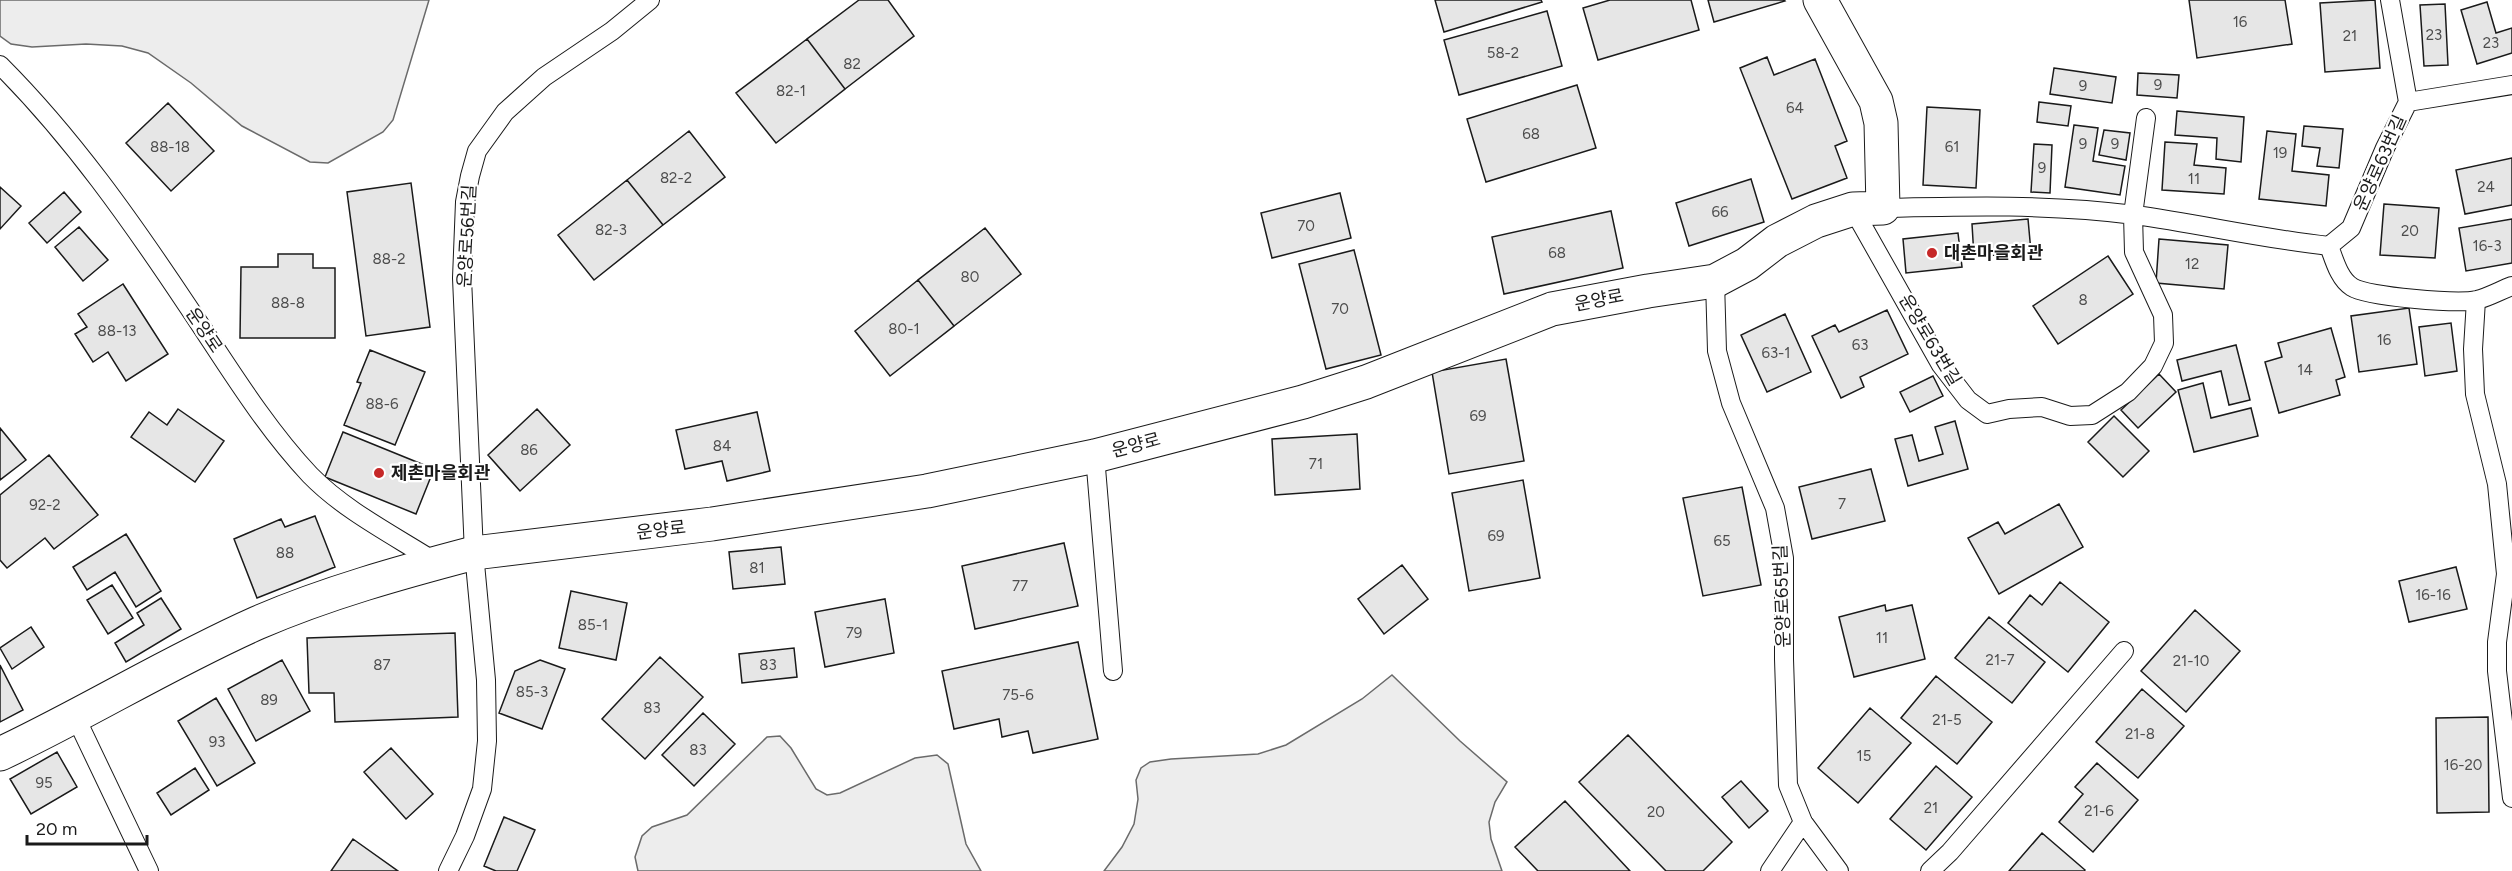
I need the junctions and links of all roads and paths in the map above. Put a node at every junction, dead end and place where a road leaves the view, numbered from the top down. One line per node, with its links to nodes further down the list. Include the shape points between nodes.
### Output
1 (650, 0): 15 (lane, 운양로56번길, via 520,97 490,129 477,151 465,202 462,278)
2 (1820, 0): 8 (street, via 1876,101 1881,123)
3 (2390, 0): 6 (lane)
4 (0, 65): 16 (lane, 운양로, via 34,99 82,158 240,385 310,474 335,497)
5 (2512, 86): 6 (lane, 운양로63번길)
6 (2408, 102): 10 (lane, 운양로63번길, via 2351,228)
7 (2146, 118): 9 (lane, 운양로63번길)
8 (1868, 208): 9 (lane, via 1993,206); 9 (lane, 운양로63번길, via 1941,365 1968,400 1987,414 2042,407 2070,416 2092,415 2128,392 2153,366 2164,343 2163,315 2134,252); 11 (street, 운양로, via 1816,221)
9 (2133, 215): 10 (lane)
10 (2329, 246): 13 (lane, via 2338,270 2351,287 2441,301)
11 (1714, 282): 14 (street, 운양로, via 1552,309 1366,382); 22 (lane, 운양로65번길, via 1717,351 1731,404 1774,508 1784,558 1788,786)
12 (2512, 286): 13 (lane)
13 (2476, 300): 21 (lane, via 2475,394 2497,484 2506,574 2497,671)
14 (1095, 456): 15 (street, 운양로, via 915,493 712,524); 18 (lane, 운양로)
15 (474, 553): 16 (street, 운양로); 24 (lane, via 486,680 487,741 482,789)
16 (437, 563): 19 (street, 운양로, via 259,622)
17 (2124, 651): 27 (lane)
18 (1113, 671)
19 (76, 718): 20 (street, 운양로); 23 (lane)
20 (0, 754)
21 (2512, 798)
22 (1803, 822): 25 (lane); 26 (lane, 운양로65번길)
23 (149, 871)
24 (448, 871)
25 (1770, 871)
26 (1839, 871)
27 (1930, 871)

